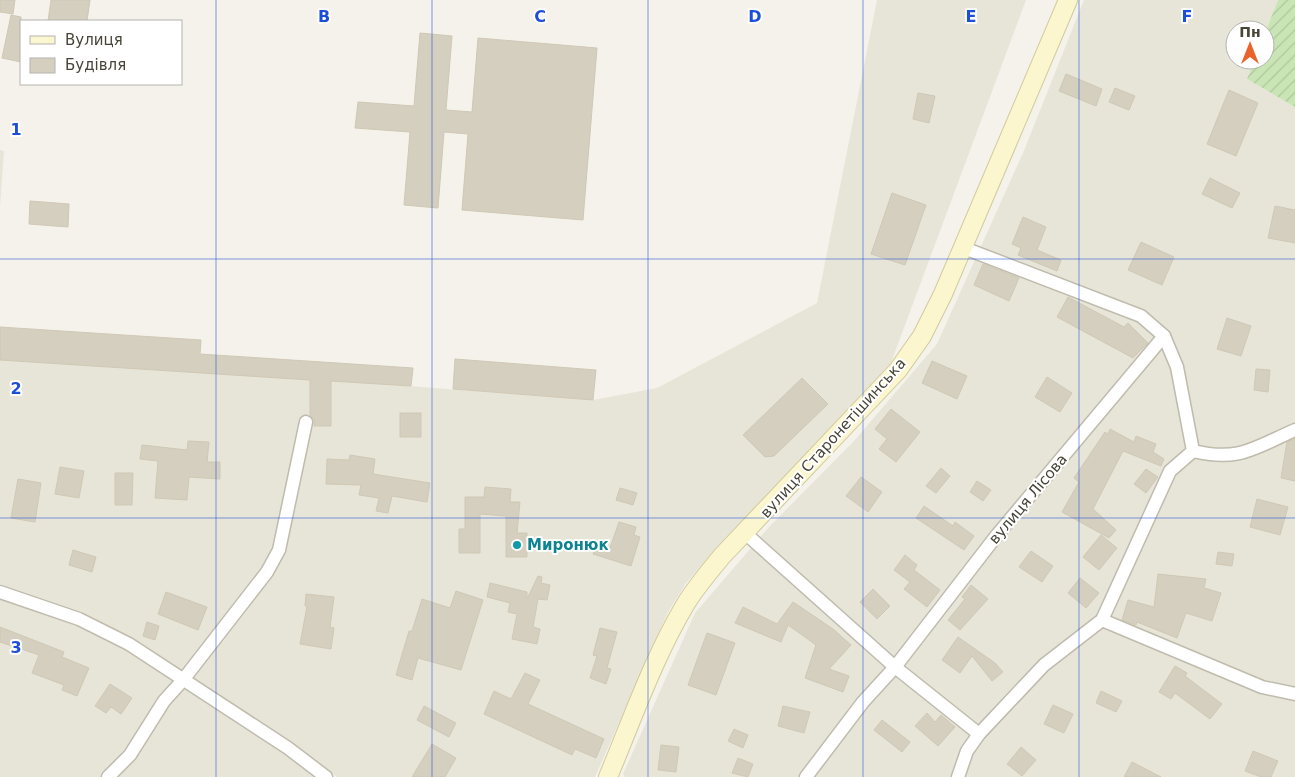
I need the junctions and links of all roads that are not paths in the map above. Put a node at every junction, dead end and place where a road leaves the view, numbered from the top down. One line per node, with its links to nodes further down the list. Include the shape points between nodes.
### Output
1 (1068, 0): 2 (main road, вулиця Старонетішинська)
2 (964, 248): 3 (street, via 1141,316); 7 (main road, вулиця Старонетішинська, via 922,336 898,370)
3 (1164, 336): 6 (street, via 1177,366); 10 (street, вулиця Лісова, via 997,535)
4 (306, 422): 11 (street, via 279,550 267,572)
5 (1295, 430): 6 (street, via 1239,455 1215,456)
6 (1193, 451): 9 (street, via 1170,471)
7 (746, 533): 10 (street); 16 (main road, вулиця Старонетішинська, via 722,556 684,605)
8 (0, 592): 11 (street, via 79,619 129,644)
9 (1102, 620): 12 (street, via 1262,688); 13 (street, via 1044,665)
10 (895, 667): 13 (street); 17 (street, вулиця Лісова, via 863,702)
11 (183, 680): 14 (street, via 164,701 130,755); 15 (street, via 288,748)
12 (1295, 694)
13 (979, 734): 18 (street, via 967,751)
14 (108, 777)
15 (326, 777)
16 (608, 777)
17 (806, 777)
18 (958, 777)

